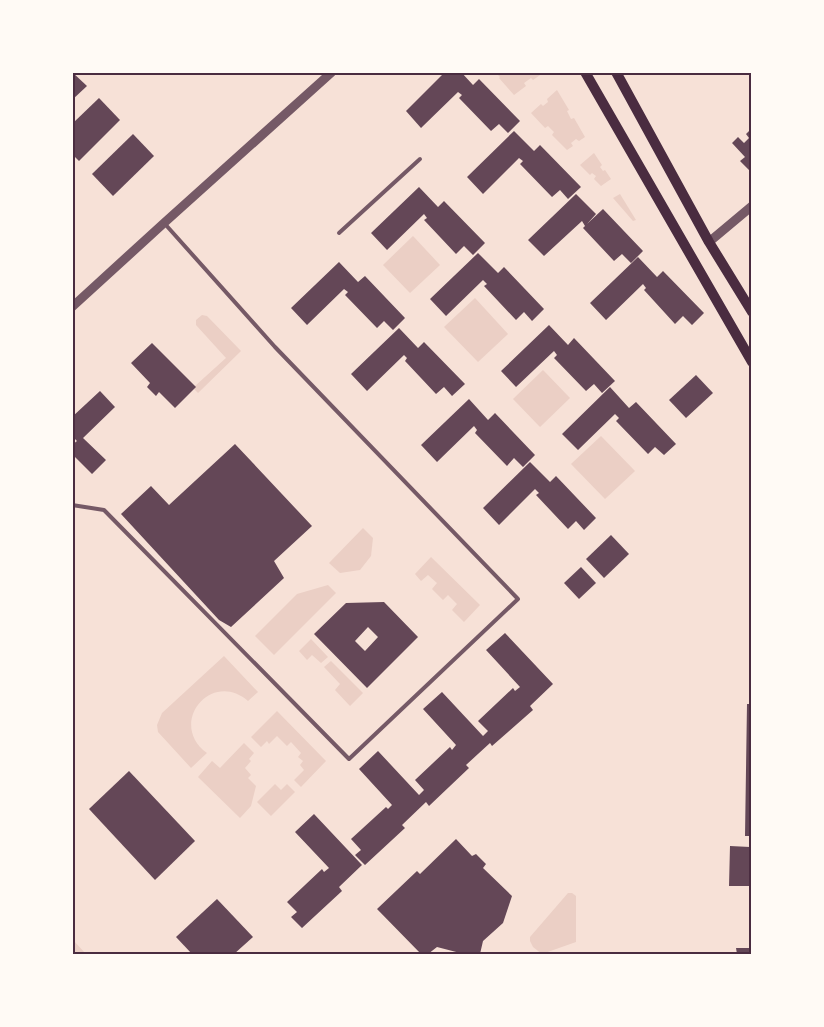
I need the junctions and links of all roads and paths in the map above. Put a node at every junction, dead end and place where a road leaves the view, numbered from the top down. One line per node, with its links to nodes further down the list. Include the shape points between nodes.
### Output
1 (332, 72): 6 (street)
2 (585, 72): 11 (main road)
3 (616, 72): 8 (main road)
4 (420, 159): 7 (lane)
5 (752, 206): 8 (street)
6 (164, 222): 9 (street); 12 (lane, via 275,347 518,599 349,759 104,510)
7 (339, 233)
8 (709, 242): 10 (main road)
9 (72, 307)
10 (752, 312)
11 (752, 362)
12 (72, 505)

